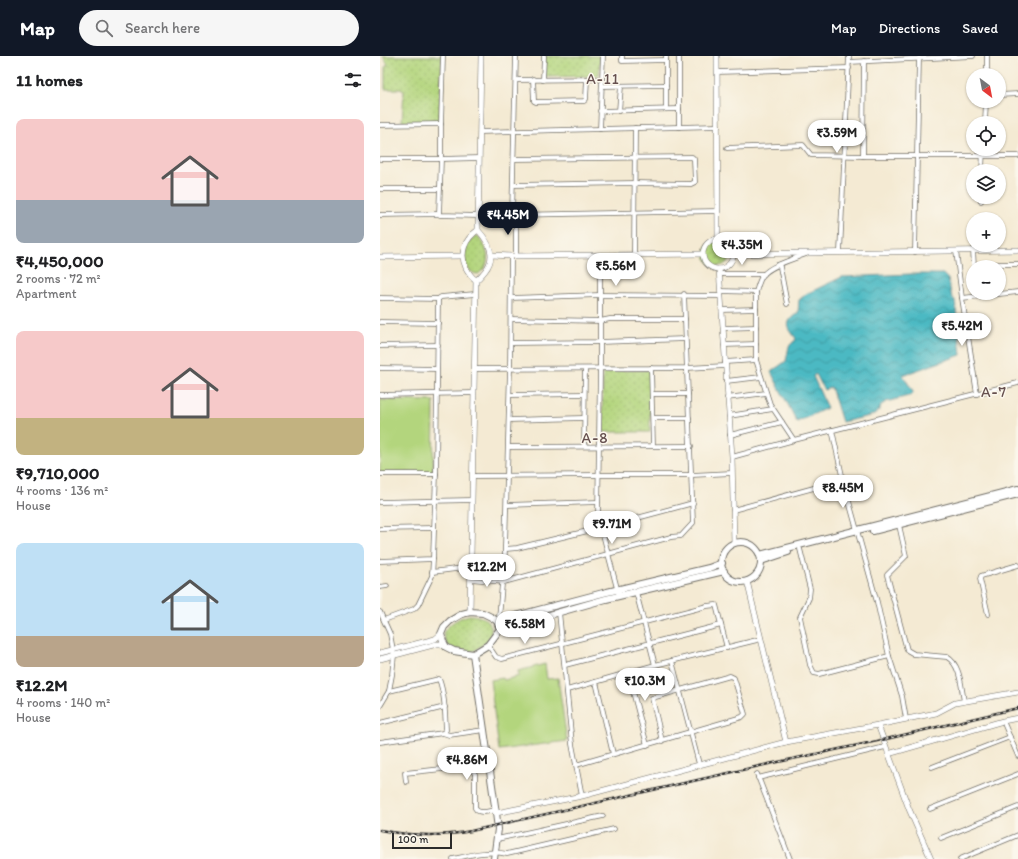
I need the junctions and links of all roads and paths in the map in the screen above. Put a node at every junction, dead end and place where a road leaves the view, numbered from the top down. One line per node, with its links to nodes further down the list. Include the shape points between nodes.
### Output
1 (443, 56): 33 (street)
2 (481, 56): 39 (street)
3 (516, 56): 21 (street)
4 (544, 56): 23 (street)
5 (603, 56): 20 (street)
6 (622, 56): 12 (street, via 622,61)
7 (679, 56): 30 (street)
8 (717, 56): 18 (street)
9 (849, 56): 15 (street)
10 (973, 56): 13 (street)
11 (988, 56): 17 (street)
12 (666, 58): 24 (street)
13 (919, 58): 14 (street); 44 (street)
14 (864, 61): 15 (street); 43 (street)
15 (849, 62): 16 (street)
16 (849, 68): 18 (street); 42 (street)
17 (987, 68)
18 (717, 72): 35 (street)
19 (587, 79): 20 (street); 22 (street, via 584,101 536,102 533,95); 23 (street)
20 (602, 79): 25 (street)
21 (516, 80): 22 (street); 40 (street)
22 (533, 80): 23 (street)
23 (543, 80)
24 (666, 85): 26 (street); 29 (street)
25 (602, 86): 26 (street); 31 (street)
26 (620, 86): 32 (street)
27 (1006, 94): 28 (street)
28 (1018, 94)
29 (666, 109): 30 (street); 32 (street)
30 (679, 109): 36 (street)
31 (600, 111): 32 (street); 38 (street)
32 (620, 111)
33 (441, 124): 34 (street); 52 (street)
34 (380, 125)
35 (718, 126): 36 (street); 59 (street)
36 (679, 127): 37 (street)
37 (635, 128): 38 (street); 49 (street)
38 (600, 129): 40 (street)
39 (480, 132): 40 (street); 50 (street)
40 (514, 132): 53 (street)
41 (727, 148): 42 (street, via 803,145 812,155)
42 (845, 155): 43 (street); 71 (street)
43 (863, 156): 44 (street)
44 (917, 156): 45 (street); 72 (street)
45 (966, 156)
46 (983, 156): 54 (street)
47 (1006, 156): 48 (street)
48 (1018, 156)
49 (635, 157): 53 (street); 55 (street); 55 (street, via 692,157 695,182)
50 (479, 158): 52 (street); 64 (street)
51 (380, 159): 52 (street)
52 (441, 159): 58 (street)
53 (514, 159): 56 (street)
54 (982, 164)
55 (635, 183): 56 (street); 60 (street)
56 (513, 185): 63 (street, via 512,215)
57 (380, 189): 58 (street)
58 (440, 189): 61 (street)
59 (718, 211): 60 (street); 66 (street)
60 (634, 213): 63 (street); 77 (street)
61 (439, 214): 62 (street); 64 (street)
62 (380, 215)
63 (516, 215): 79 (street)
64 (478, 216): 65 (street)
65 (478, 230): 76 (street, via 484,236); 78 (street, via 468,239)
66 (718, 238): 74 (street, via 704,246); 75 (street, via 729,243)
67 (966, 250): 70 (street)
68 (1006, 250): 69 (street)
69 (1018, 250)
70 (956, 251): 72 (street); 98 (street)
71 (840, 252): 72 (street); 73 (street)
72 (914, 252)
73 (807, 253): 75 (street); 84 (street)
74 (703, 254): 77 (street); 85 (street, via 709,266)
75 (733, 254): 85 (street, via 729,264)
76 (492, 255): 79 (street); 87 (street, via 488,268)
77 (634, 255): 80 (street)
78 (462, 256): 81 (street); 87 (street, via 467,270)
79 (513, 256): 80 (street); 97 (street)
80 (600, 256): 94 (street)
81 (380, 257)
82 (1006, 264): 83 (street)
83 (1018, 264)
84 (778, 265): 86 (street); 100 (street)
85 (719, 271): 86 (street); 90 (street)
86 (764, 274): 88 (street)
87 (476, 280): 92 (street)
88 (756, 292): 90 (street); 101 (street)
89 (1018, 292): 91 (street)
90 (721, 293): 93 (street); 102 (street)
91 (1006, 293)
92 (475, 294): 99 (street); 124 (street)
93 (684, 294): 94 (street); 104 (street)
94 (600, 295): 97 (street); 105 (street)
95 (966, 297): 98 (street)
96 (380, 298): 99 (street)
97 (511, 298): 103 (street)
98 (962, 298): 136 (street)
99 (438, 299): 107 (street)
100 (787, 304)
101 (756, 309): 102 (street); 108 (street)
102 (722, 310): 109 (street)
103 (511, 319): 105 (street); 112 (street)
104 (685, 319): 105 (street); 110 (street)
105 (600, 321): 111 (street)
106 (380, 322): 107 (street)
107 (438, 323): 114 (street)
108 (756, 327): 109 (street); 113 (street)
109 (723, 328): 115 (street)
110 (685, 339): 111 (street); 122 (street)
111 (600, 342): 112 (street); 120 (street)
112 (511, 343): 125 (street)
113 (756, 344): 115 (street); 117 (street)
114 (438, 345): 116 (street); 123 (street)
115 (724, 345): 118 (street)
116 (380, 346)
117 (756, 360): 118 (street); 127 (street)
118 (725, 364): 122 (street); 128 (street)
119 (380, 368): 123 (street)
120 (600, 368): 121 (street); 126 (street); 151 (street)
121 (651, 368): 122 (street); 134 (street)
122 (687, 368): 135 (street)
123 (437, 369): 132 (street)
124 (475, 369): 125 (street); 130 (street)
125 (510, 369): 126 (street); 138 (street)
126 (585, 369): 133 (street)
127 (761, 377): 128 (street); 131 (street)
128 (726, 381): 139 (street)
129 (1018, 384): 136 (street)
130 (474, 393): 132 (street); 161 (street)
131 (766, 393): 139 (street); 140 (street)
132 (437, 394): 137 (street); 158 (street)
133 (584, 394): 138 (street); 142 (street)
134 (652, 394): 135 (street); 143 (street)
135 (688, 394): 144 (street)
136 (977, 394): 147 (street)
137 (380, 395)
138 (510, 395): 145 (street)
139 (727, 398): 141 (street)
140 (773, 408): 141 (street); 146 (street)
141 (729, 416): 148 (street)
142 (583, 418): 145 (street); 150 (street)
143 (653, 418): 144 (street); 152 (street)
144 (689, 418): 153 (street)
145 (509, 420): 154 (street)
146 (782, 422): 148 (street); 149 (street)
147 (832, 430): 149 (street); 163 (street)
148 (730, 435): 155 (street)
149 (794, 440): 155 (street)
150 (584, 446): 151 (street); 154 (street)
151 (599, 446): 152 (street); 159 (street)
152 (653, 446): 153 (street)
153 (691, 446): 160 (street)
154 (509, 447): 162 (street)
155 (732, 457): 156 (street)
156 (732, 473): 160 (street); 172 (street)
157 (380, 474): 158 (street)
158 (436, 474): 167 (street)
159 (598, 474): 160 (street); 162 (street); 169 (street)
160 (692, 475): 170 (street)
161 (473, 476): 162 (street); 166 (street)
162 (508, 476): 171 (street)
163 (843, 480): 172 (street); 177 (street)
164 (1018, 489): 177 (main road)
165 (1018, 494): 173 (main road)
166 (472, 500): 167 (street); 187 (street)
167 (434, 501): 168 (street); 174 (street)
168 (380, 502)
169 (598, 502): 171 (street); 175 (street)
170 (693, 502): 175 (street); 181 (street, via 693,523 681,536)
171 (507, 505): 179 (street)
172 (733, 510): 178 (street)
173 (899, 525): 177 (main road); 227 (street, via 906,556 887,575 907,650 914,654 951,659 957,668)
174 (433, 528): 176 (street); 183 (street)
175 (600, 528): 179 (street); 181 (street)
176 (380, 529)
177 (859, 532): 180 (main road); 182 (main road); 216 (street)
178 (734, 543): 182 (main road, via 752,545); 185 (main road, via 724,552)
179 (506, 549): 192 (street)
180 (800, 549): 182 (main road); 216 (street, via 810,589 809,598 800,617 814,673 819,674)
181 (608, 554): 192 (street); 196 (street)
182 (761, 558): 191 (main road, via 758,573)
183 (432, 559): 184 (street); 189 (street)
184 (380, 561)
185 (722, 563): 188 (main road); 196 (main road)
186 (1018, 565): 200 (street, via 981,576)
187 (471, 567): 189 (street); 190 (street)
188 (724, 571): 191 (main road, via 731,579); 195 (main road)
189 (432, 572): 201 (street, via 414,610)
190 (471, 579): 192 (street); 198 (street)
191 (747, 581): 207 (street)
192 (504, 582): 202 (street)
193 (387, 586): 194 (street)
194 (380, 587)
195 (636, 592): 196 (main road); 203 (street)
196 (618, 593): 199 (main road); 202 (main road)
197 (380, 612): 201 (street)
198 (470, 612): 202 (main road, via 483,613); 206 (main road, via 450,621)
199 (559, 612): 205 (main road); 208 (street)
200 (988, 614)
201 (384, 620): 213 (street)
202 (497, 621): 205 (main road)
203 (644, 622): 204 (street, via 716,605); 208 (street); 209 (street)
204 (721, 624): 209 (street); 212 (street)
205 (500, 628): 210 (main road)
206 (441, 634): 211 (main road); 213 (street, via 435,639)
207 (761, 639): 212 (street); 241 (street)
208 (562, 643): 210 (street, via 499,659); 219 (street)
209 (650, 644): 219 (street); 220 (street)
210 (488, 645): 215 (main road)
211 (446, 647): 213 (street, via 437,644); 215 (main road)
212 (727, 648): 218 (street)
213 (393, 652): 214 (street); 217 (street); 225 (street)
214 (380, 653)
215 (473, 654): 235 (main road)
216 (889, 656): 231 (street, via 902,696)
217 (380, 659)
218 (672, 661): 220 (street); 223 (street)
219 (565, 665): 224 (street)
220 (655, 665): 221 (street)
221 (628, 673): 222 (street); 242 (street)
222 (596, 682): 224 (street); 244 (street)
223 (679, 689): 237 (street); 237 (street, via 730,676 734,678 745,714); 239 (street, via 652,698)
224 (567, 690): 248 (street)
225 (389, 691): 228 (street); 229 (street, via 439,679)
226 (1018, 692): 227 (street)
227 (964, 701): 231 (street, via 936,713)
228 (380, 706)
229 (445, 707): 233 (street); 236 (street, via 446,730)
230 (1018, 718): 232 (street)
231 (906, 719): 234 (street)
232 (1003, 721): 238 (street); 245 (street)
233 (380, 722)
234 (878, 725): 241 (street); 243 (street)
235 (484, 730): 236 (street, via 449,736); 255 (main road)
236 (443, 733): 240 (street)
237 (691, 733): 239 (street); 247 (street)
238 (1010, 737): 246 (street); 249 (street)
239 (662, 741): 242 (street)
240 (380, 742)
241 (786, 742): 247 (street)
242 (647, 745): 244 (street)
243 (885, 747): 245 (street); 264 (street, via 758,776)
244 (613, 754): 248 (street)
245 (888, 754): 265 (street)
246 (1018, 756)
247 (699, 764): 252 (street)
248 (576, 765): 252 (street)
249 (932, 767)
250 (1018, 774): 254 (street)
251 (406, 782): 255 (street, via 406,773 470,766 475,774 475,808 480,812)
252 (582, 796): 255 (street)
253 (1018, 807): 259 (street)
254 (930, 809)
255 (496, 812): 260 (main road)
256 (603, 816): 260 (street)
257 (614, 829): 261 (street, via 507,854)
258 (1018, 835): 266 (street)
259 (941, 838)
260 (497, 839): 261 (main road)
261 (495, 852): 262 (street); 263 (main road)
262 (452, 859)
263 (494, 859)
264 (790, 859)
265 (931, 859)
266 (960, 859)

